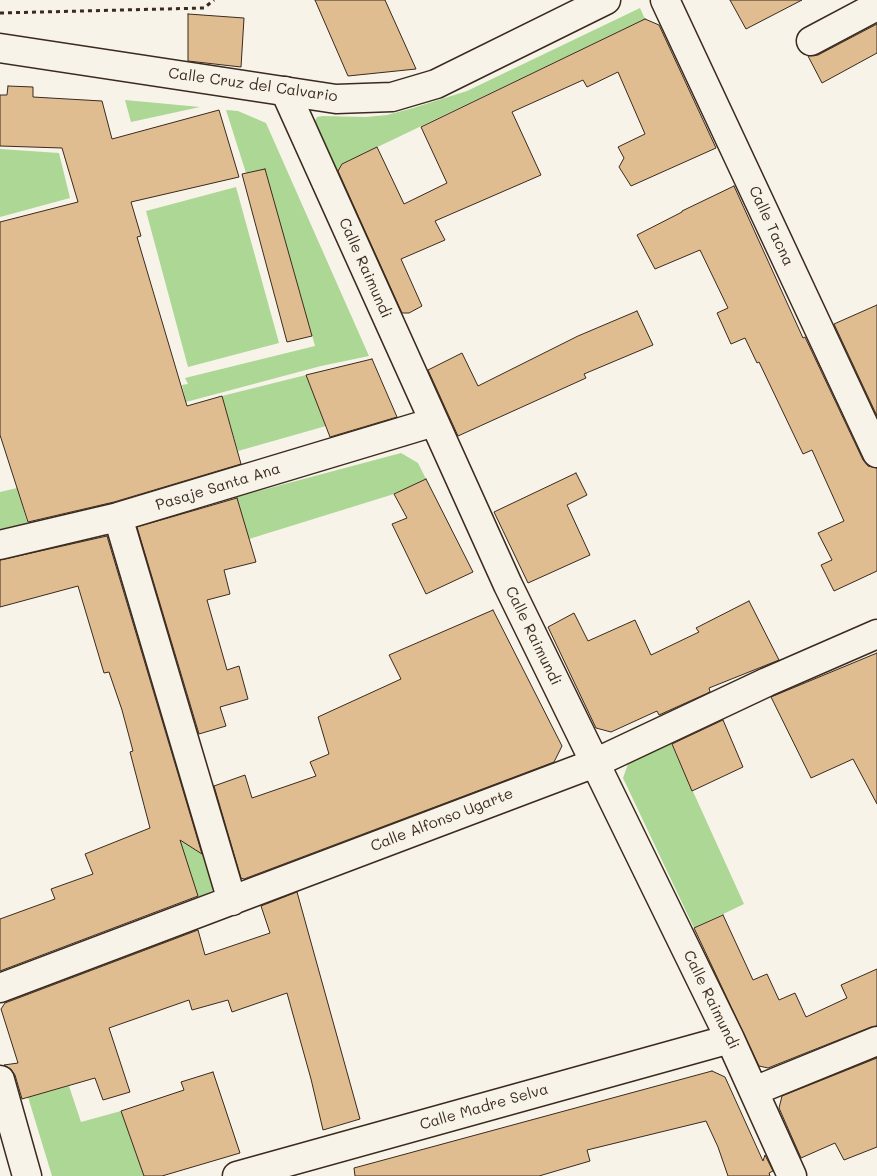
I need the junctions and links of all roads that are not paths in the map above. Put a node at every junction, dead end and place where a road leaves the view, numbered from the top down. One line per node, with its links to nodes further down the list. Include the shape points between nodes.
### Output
1 (606, 0): 6 (street, Calle Cruz del Calvario, via 436,84 392,97 336,98)
2 (665, 0): 8 (street, Calle Tacna)
3 (877, 6): 4 (street)
4 (811, 40)
5 (0, 48): 6 (street, Calle Cruz del Calvario)
6 (285, 92): 7 (street, Calle Raimundi)
7 (434, 422): 9 (street, Pasaje Santa Ana); 12 (street, Calle Raimundi, via 508,585)
8 (877, 453)
9 (118, 517): 10 (street, Pasaje Santa Ana); 13 (street)
10 (0, 546)
11 (877, 634): 12 (street, Calle Alfonso Ugarte)
12 (595, 763): 13 (street, Calle Alfonso Ugarte); 15 (street, Calle Raimundi)
13 (232, 901): 14 (street, Calle Alfonso Ugarte)
14 (0, 988)
15 (730, 1039): 18 (street, Calle Raimundi); 20 (street, Calle Madre Selva)
16 (877, 1041): 18 (street)
17 (0, 1080): 19 (street)
18 (754, 1091): 21 (street, Calle Raimundi)
19 (27, 1176)
20 (238, 1176)
21 (792, 1176)

